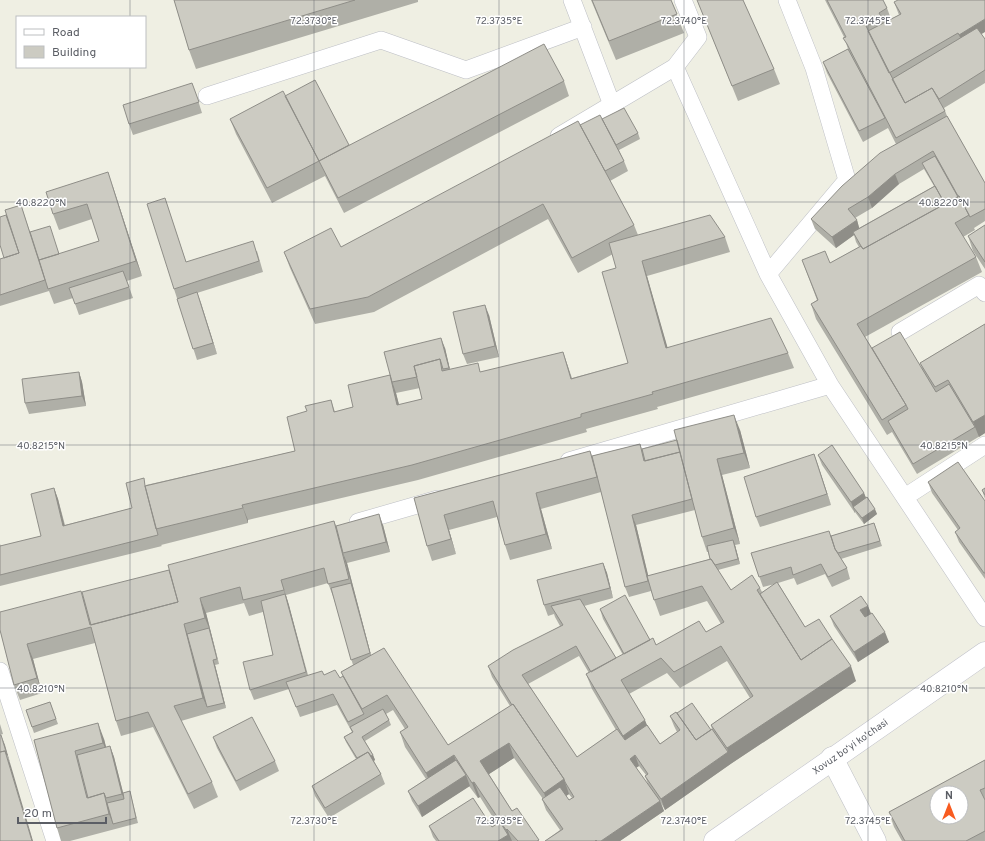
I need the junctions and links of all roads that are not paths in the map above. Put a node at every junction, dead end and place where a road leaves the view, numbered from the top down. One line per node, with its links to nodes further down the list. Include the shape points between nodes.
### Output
1 (572, 0): 4 (lane)
2 (683, 0): 5 (lane, via 698,37)
3 (787, 0): 9 (lane, via 814,68 847,180)
4 (583, 27): 6 (lane, via 466,70 381,40); 7 (lane)
5 (675, 67): 7 (lane); 9 (lane)
6 (207, 96)
7 (612, 105): 8 (lane)
8 (544, 145)
9 (768, 274): 12 (lane)
10 (985, 293): 11 (lane, via 979,285)
11 (900, 332)
12 (830, 385): 14 (lane); 16 (lane)
13 (985, 444): 16 (lane)
14 (556, 465)
15 (457, 493): 17 (lane)
16 (905, 497): 18 (lane)
17 (343, 526)
18 (985, 618)
19 (985, 653): 21 (main road, Xovuz bo‘yi ko'chasi)
20 (0, 671): 22 (lane)
21 (832, 758): 23 (main road, Xovuz bo‘yi ko'chasi); 24 (main road)
22 (55, 841)
23 (715, 841)
24 (876, 841)

